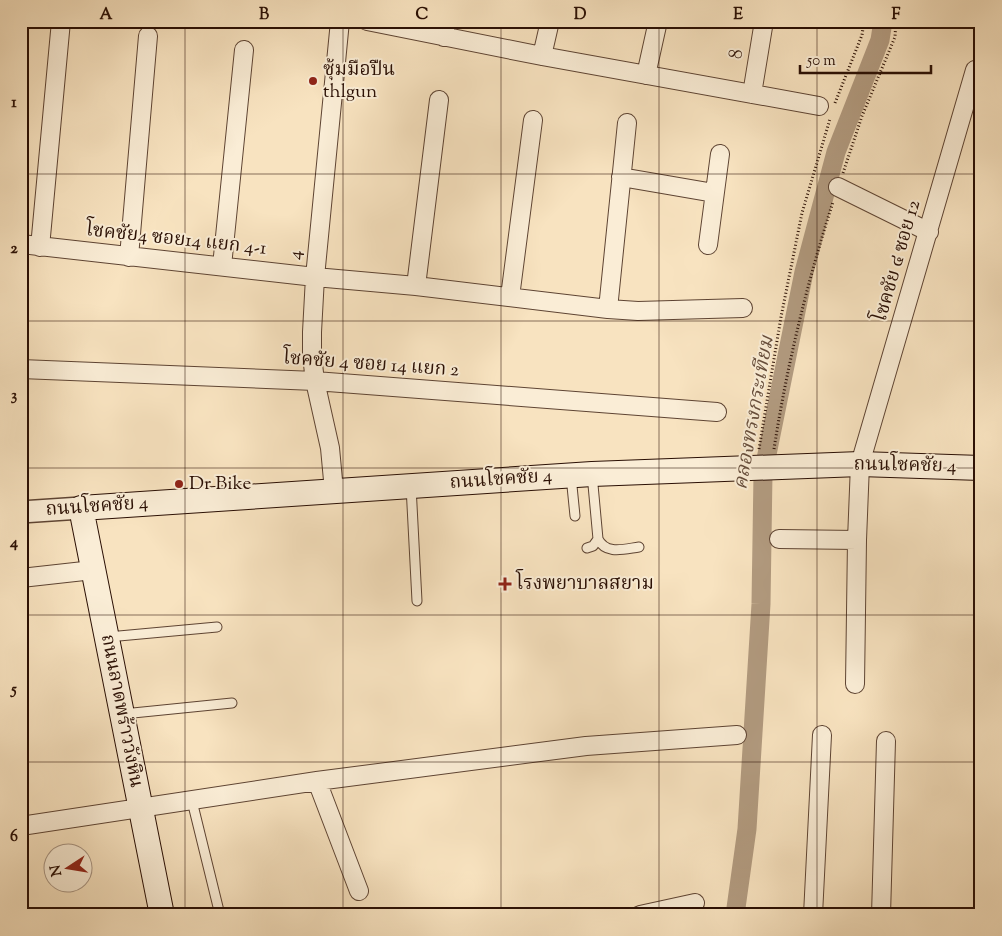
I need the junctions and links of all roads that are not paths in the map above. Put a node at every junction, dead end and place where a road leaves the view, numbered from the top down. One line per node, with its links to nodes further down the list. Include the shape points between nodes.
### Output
1 (61, 21): 25 (street)
2 (340, 21): 28 (street, 4)
3 (368, 21): 7 (street)
4 (550, 21): 10 (street)
5 (658, 21): 12 (street)
6 (764, 21): 13 (street, 8)
7 (445, 29): 10 (street)
8 (148, 36): 26 (street)
9 (244, 50): 27 (street)
10 (542, 56): 12 (street)
11 (975, 70): 22 (street, โชคชัย ๔ ซอย 12)
12 (646, 75): 13 (street)
13 (752, 94): 15 (street)
14 (438, 100): 29 (street)
15 (827, 111)
16 (533, 120): 30 (street)
17 (627, 122): 19 (street)
18 (720, 154): 21 (street)
19 (621, 176): 21 (street); 32 (street)
20 (838, 187): 22 (street)
21 (714, 193): 24 (street)
22 (929, 232): 36 (street, โชคชัย ๔ ซอย 12)
23 (21, 244): 25 (street, โชคชัย4 ซอย14 แยก 4-1)
24 (708, 246)
25 (40, 247): 26 (street, โชคชัย4 ซอย14 แยก 4-1)
26 (129, 257): 27 (street, โชคชัย4 ซอย14 แยก 4-1)
27 (222, 266): 28 (street, โชคชัย4 ซอย14 แยก 4-1)
28 (315, 277): 29 (street, โชคชัย4 ซอย14 แยก 4-1); 34 (street, 4, via 312,356)
29 (416, 286): 30 (street, โชคชัย4 ซอย14 แยก 4-1)
30 (510, 297): 32 (street, โชคชัย4 ซอย14 แยก 4-1)
31 (743, 308): 32 (street, โชคชัย4 ซอย14 แยก 4-1)
32 (608, 309)
33 (21, 369): 34 (street, โชคชัย 4 ซอย 14 แยก 2)
34 (315, 381): 35 (street, โชคชัย 4 ซอย 14 แยก 2); 40 (street, 4, via 330,448)
35 (717, 412)
36 (860, 464): 37 (main road, ถนนโชคชัย 4); 38 (main road, ถนนโชคชัย 4); 46 (street, โชคชัย ๔ ซอย 12)
37 (981, 468)
38 (582, 475): 39 (main road, ถนนโชคชัย 4); 43 (lane); 45 (lane)
39 (411, 486): 40 (main road, ถนนโชคชัย 4); 51 (lane)
40 (334, 492): 41 (main road, ถนนโชคชัย 4)
41 (81, 508): 42 (street, ถนนโชคชัย 4); 49 (main road, ถนนลาดพร้าววังหิน)
42 (21, 512)
43 (575, 516)
44 (778, 538): 46 (street)
45 (598, 539): 47 (lane, via 609,550); 48 (lane, via 594,546)
46 (857, 540): 54 (street, โชคชัย ๔ ซอย 12)
47 (639, 547)
48 (587, 548)
49 (93, 570): 50 (street); 53 (main road, ถนนลาดพร้าววังหิน)
50 (21, 578)
51 (417, 601)
52 (217, 627): 53 (lane)
53 (107, 637): 56 (main road, ถนนลาดพร้าววังหิน)
54 (855, 684)
55 (232, 703): 56 (lane)
56 (122, 714): 62 (main road, ถนนลาดพร้าววังหิน)
57 (737, 735): 60 (street, via 586,746)
58 (822, 735): 69 (street)
59 (886, 741): 70 (street)
60 (317, 781): 61 (street); 64 (street)
61 (192, 801): 62 (street); 67 (lane)
62 (141, 809): 63 (street); 66 (main road, ถนนลาดพร้าววังหิน)
63 (21, 826)
64 (360, 891)
65 (696, 903): 68 (street)
66 (162, 915)
67 (220, 915)
68 (640, 915)
69 (813, 915)
70 (881, 915)

